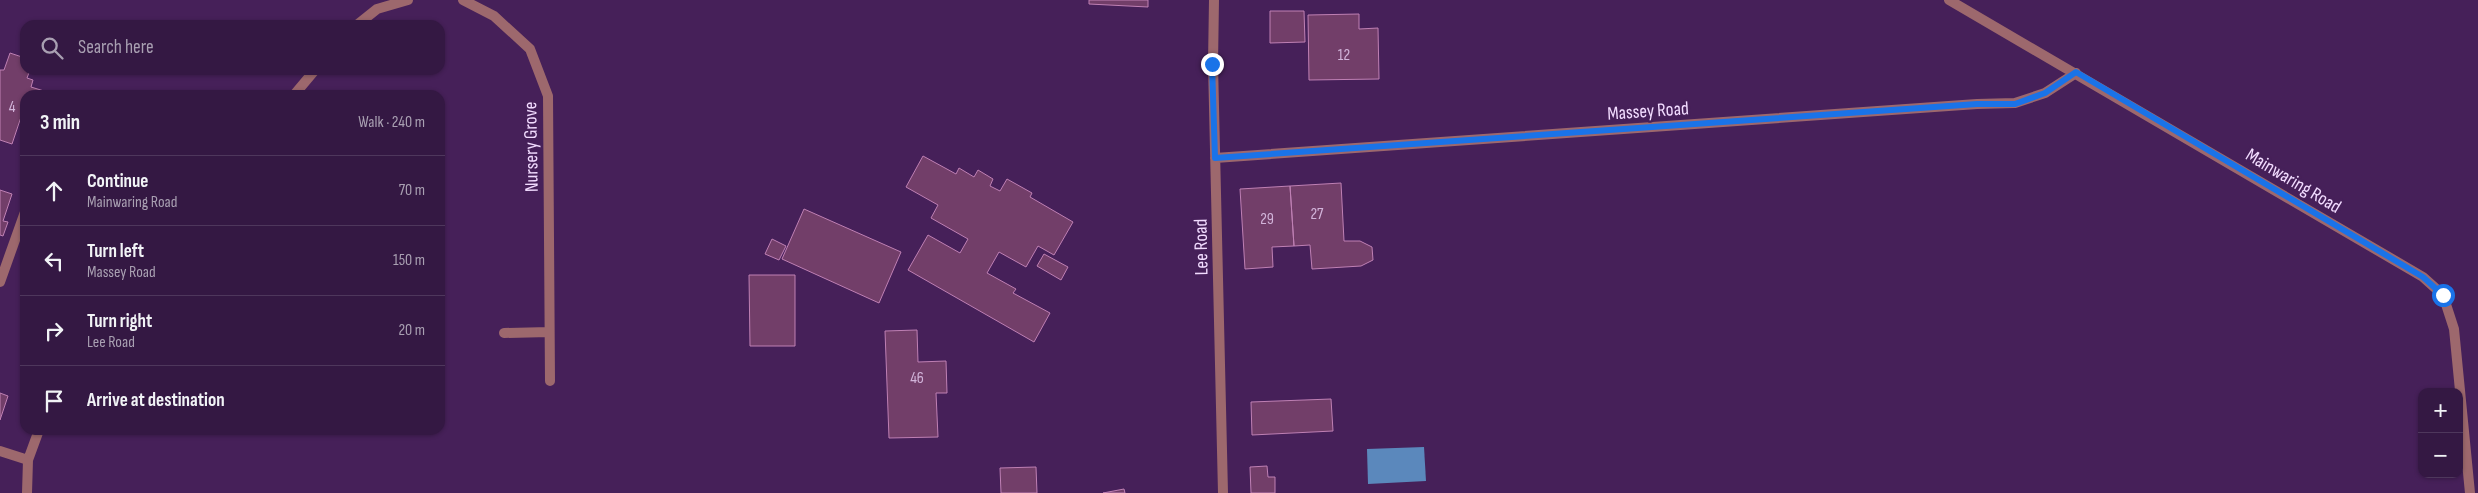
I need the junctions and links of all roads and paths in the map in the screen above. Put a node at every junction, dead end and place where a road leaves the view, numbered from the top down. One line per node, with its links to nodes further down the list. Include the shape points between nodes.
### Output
1 (408, 0): 5 (street, via 377,10)
2 (463, 0): 12 (street, Nursery Grove, via 494,16 530,49 548,96)
3 (1214, 0): 9 (street, Lee Road)
4 (1949, 0): 6 (street, Mainwaring Road)
5 (364, 20)
6 (2076, 72): 9 (street, Massey Road, via 2045,93 2015,104 1977,104); 20 (street, Mainwaring Road, via 2423,277 2443,295 2454,329)
7 (311, 75): 8 (street)
8 (298, 90)
9 (1215, 158): 19 (street, Lee Road)
10 (20, 226): 11 (street)
11 (0, 282)
12 (549, 332): 13 (street); 14 (street, Nursery Grove)
13 (504, 333)
14 (550, 381)
15 (37, 435): 17 (street)
16 (0, 451): 17 (street)
17 (28, 460): 18 (street)
18 (27, 493)
19 (1223, 493)
20 (2470, 493)

